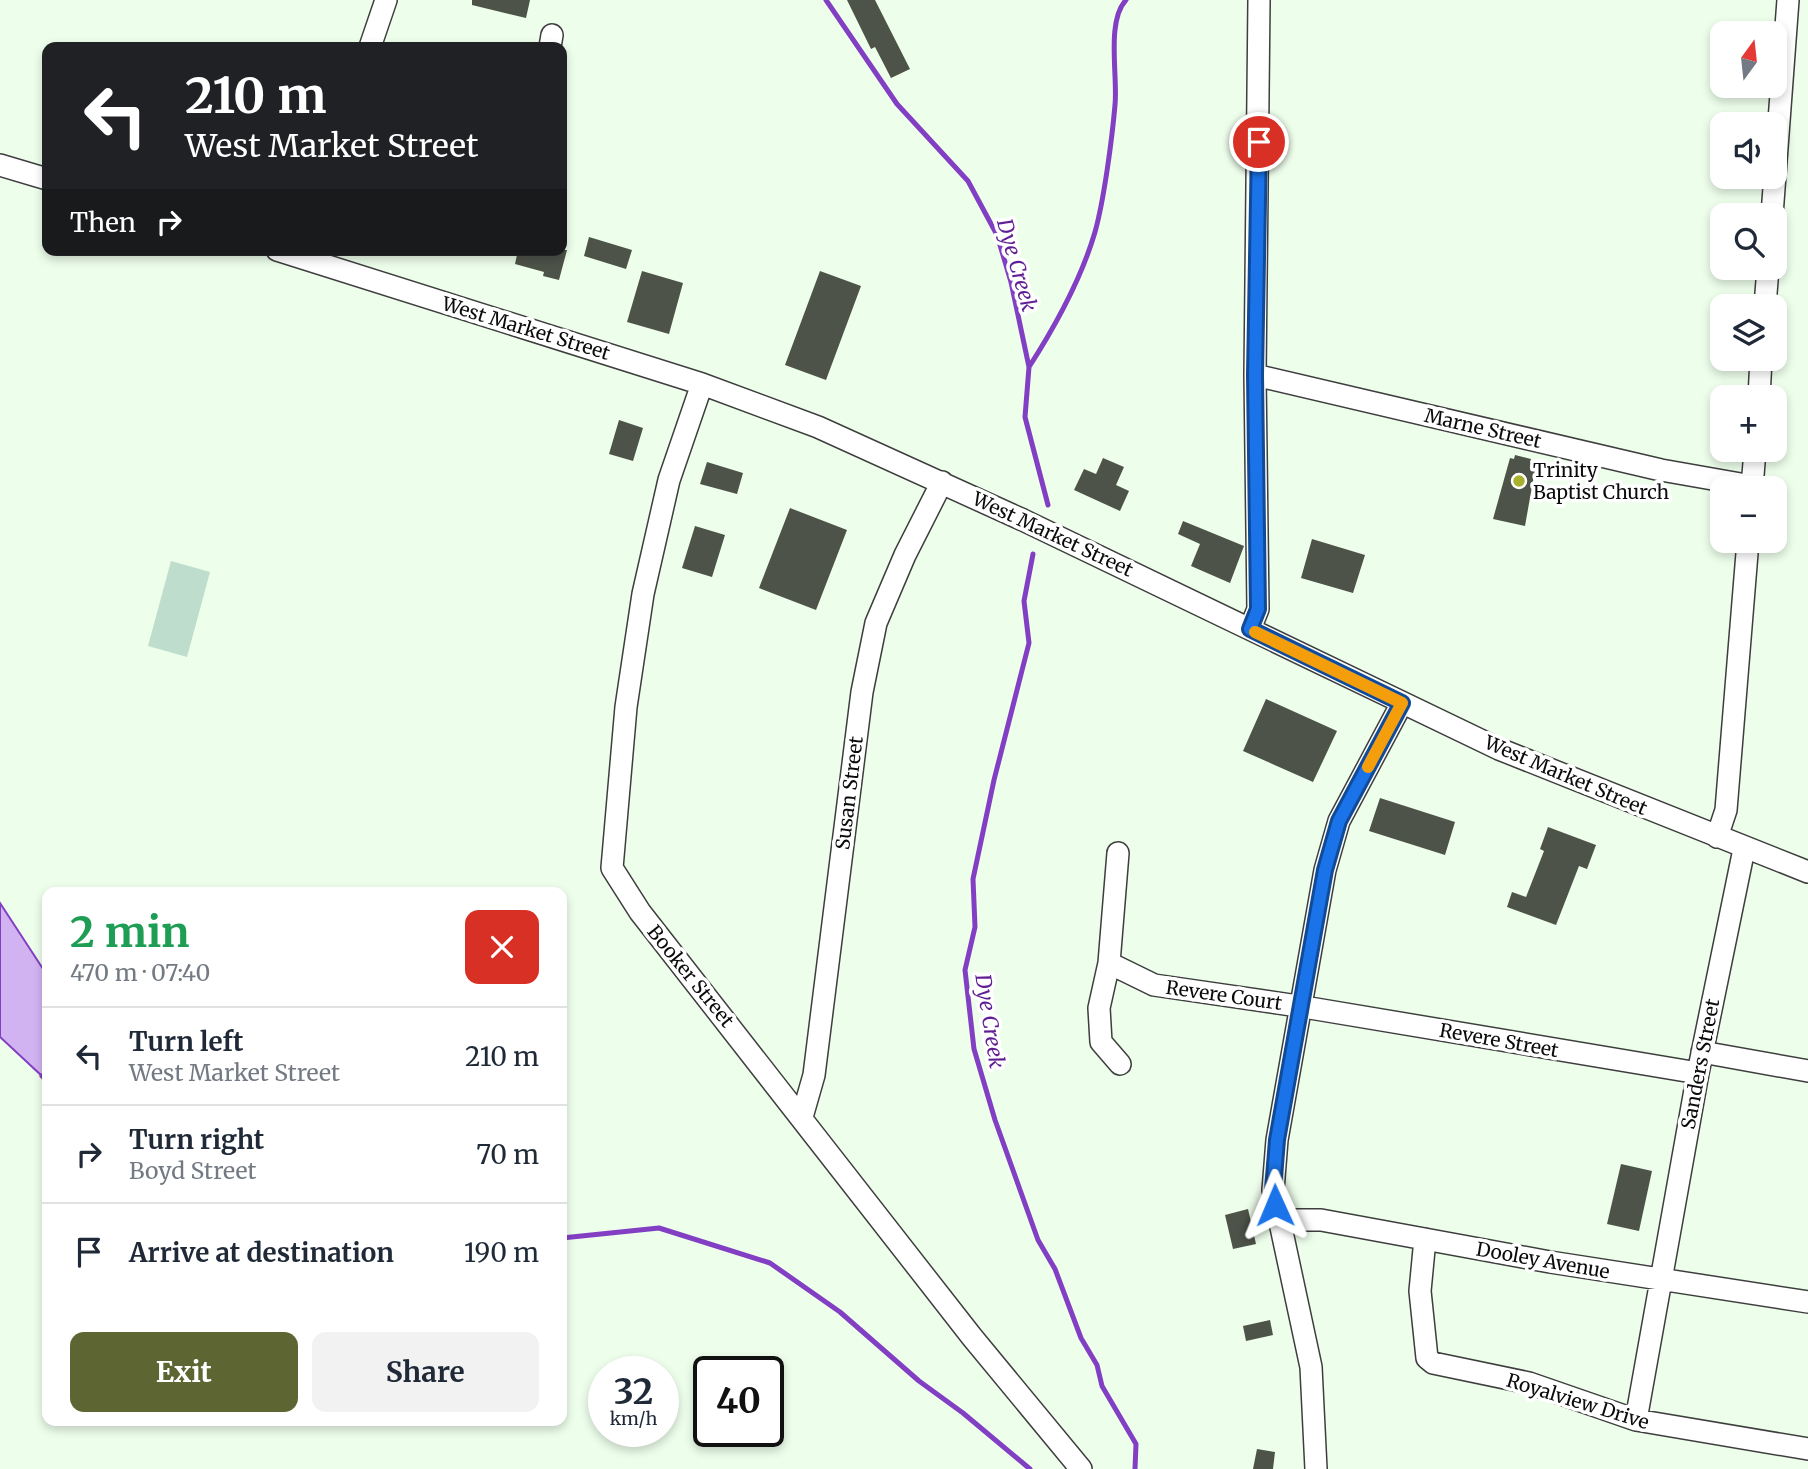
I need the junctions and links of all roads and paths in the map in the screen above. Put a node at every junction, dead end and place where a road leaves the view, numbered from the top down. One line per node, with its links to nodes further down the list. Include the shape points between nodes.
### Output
1 (386, 0): 4 (street)
2 (1259, 0): 9 (street)
3 (1788, 0): 7 (street)
4 (372, 42)
5 (0, 164): 6 (street)
6 (42, 177)
7 (1773, 203)
8 (301, 256): 10 (street, West Market Street)
9 (1255, 375): 11 (street, Marne Street); 14 (street, via 1258,609)
10 (702, 384): 12 (street, West Market Street, via 818,427); 26 (street, Booker Street, via 669,480 643,594 626,707 612,868 640,912)
11 (1710, 479)
12 (942, 482): 14 (street, West Market Street); 26 (street, Susan Street, via 876,623 862,692 814,1075)
13 (1747, 553): 16 (street, via 1726,810)
14 (1250, 629): 15 (street, West Market Street)
15 (1402, 703): 16 (street, West Market Street, via 1499,749); 21 (street, via 1339,821 1325,870)
16 (1717, 837): 17 (street, West Market Street)
17 (1744, 849): 19 (street, West Market Street); 22 (street, Sanders Street)
18 (1118, 853): 20 (street)
19 (1808, 872)
20 (1110, 963): 21 (street, Revere Court, via 1154,985); 23 (street, via 1099,1008 1101,1042)
21 (1301, 1007): 25 (street, Revere Street); 27 (street, via 1277,1140 1273,1190)
22 (1702, 1052): 24 (street); 25 (street, Sanders Street)
23 (1120, 1064)
24 (1808, 1071)
25 (1698, 1073): 29 (street, Sanders Street)
26 (802, 1117): 33 (street, Booker Street)
27 (1278, 1220): 28 (street, Dooley Avenue, via 1321,1220); 34 (street, via 1311,1367)
28 (1424, 1239): 29 (street, Dooley Avenue); 31 (street, Royalview Drive, via 1420,1291 1427,1358 1529,1383)
29 (1660, 1280): 30 (street, Dooley Avenue); 31 (street, Sanders Street)
30 (1808, 1302)
31 (1636, 1420): 32 (street, Royalview Drive)
32 (1808, 1449)
33 (1081, 1469)
34 (1316, 1469)

